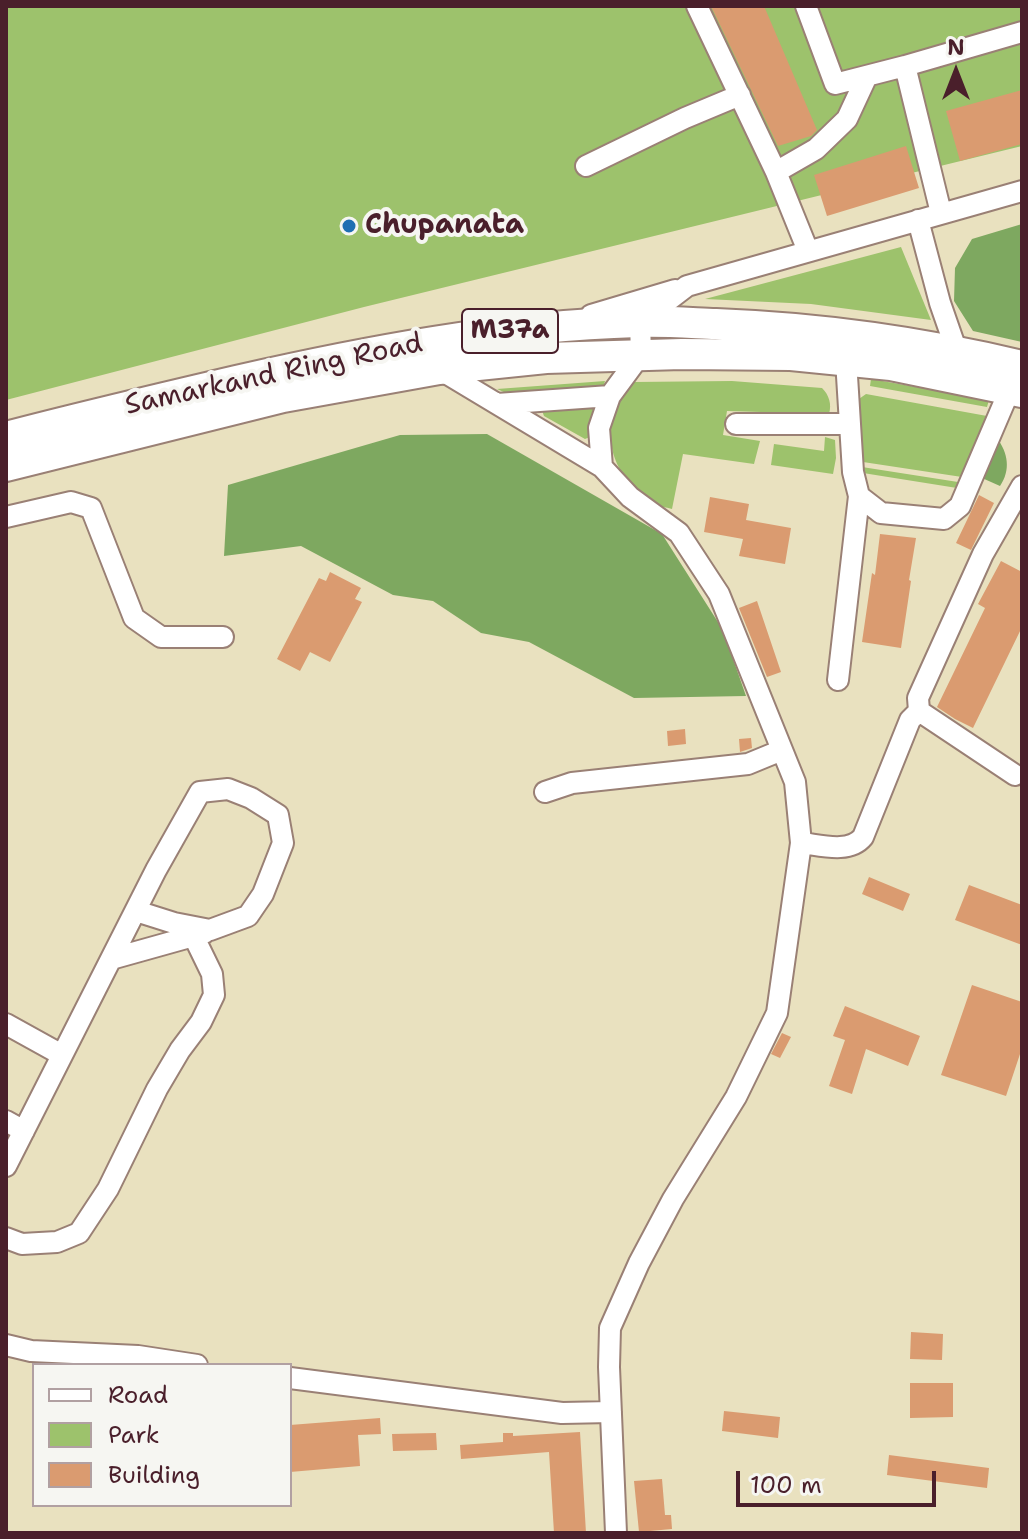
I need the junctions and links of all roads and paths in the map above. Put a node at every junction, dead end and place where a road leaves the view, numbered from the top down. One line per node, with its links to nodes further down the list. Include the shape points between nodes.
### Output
1 (697, 6): 6 (street)
2 (806, 6): 5 (street, via 835,84)
3 (1022, 32): 4 (street)
4 (905, 66): 5 (street); 10 (street)
5 (867, 76): 8 (street, via 847,119 816,149)
6 (740, 95): 7 (street); 8 (street)
7 (586, 166)
8 (776, 172): 12 (street)
9 (1022, 191): 10 (street)
10 (941, 213): 11 (street)
11 (918, 220): 12 (street); 16 (street)
12 (808, 251): 13 (street)
13 (687, 286): 14 (street); 15 (street)
14 (640, 322): 15 (highway, Samarkand Ring Road / M37a); 16 (highway, Samarkand Ring Road / M37a, via 832,332); 17 (street)
15 (553, 327): 25 (highway, Samarkand Ring Road / M37a, via 365,353)
16 (957, 352): 20 (highway, Samarkand Ring Road / M37a)
17 (641, 354): 18 (highway, Samarkand Ring Road / M37a); 19 (highway, Samarkand Ring Road / M37a); 21 (street)
18 (846, 360): 20 (highway, Samarkand Ring Road / M37a); 24 (street)
19 (439, 369): 22 (street); 26 (highway, Samarkand Ring Road / M37a, via 283,397)
20 (1018, 382): 29 (street, via 960,506 944,519 881,513)
21 (610, 396): 22 (street); 27 (street, via 599,428)
22 (497, 404): 27 (street)
23 (736, 424): 24 (street)
24 (850, 424): 29 (street)
25 (6, 437)
26 (6, 466)
27 (602, 467): 34 (street, via 630,497 679,533 719,594)
28 (1022, 486): 33 (street, via 983,554 918,698)
29 (859, 496): 32 (street)
30 (6, 517): 31 (street, via 71,502 91,508 134,618 161,637)
31 (223, 637)
32 (838, 680)
33 (919, 711): 35 (street); 37 (street, via 910,720 858,844 846,848)
34 (782, 750): 36 (street, via 748,764 572,783); 37 (street, via 795,782)
35 (1015, 775)
36 (545, 792)
37 (801, 843): 49 (street, via 777,1013 736,1097 659,1224 610,1328)
38 (136, 911): 39 (street); 39 (street, via 200,792 228,789 278,815 283,843 263,894 248,916); 40 (street)
39 (202, 933): 40 (street); 45 (street, via 214,995 157,1089 108,1189 79,1233 57,1242 22,1244)
40 (111, 959): 42 (street)
41 (6, 1024): 42 (street)
42 (62, 1055): 43 (street)
43 (15, 1126): 44 (street)
44 (6, 1166)
45 (6, 1238)
46 (6, 1345): 47 (street)
47 (184, 1363)
48 (292, 1378): 49 (street, via 562,1413)
49 (611, 1412): 50 (street)
50 (616, 1533)

